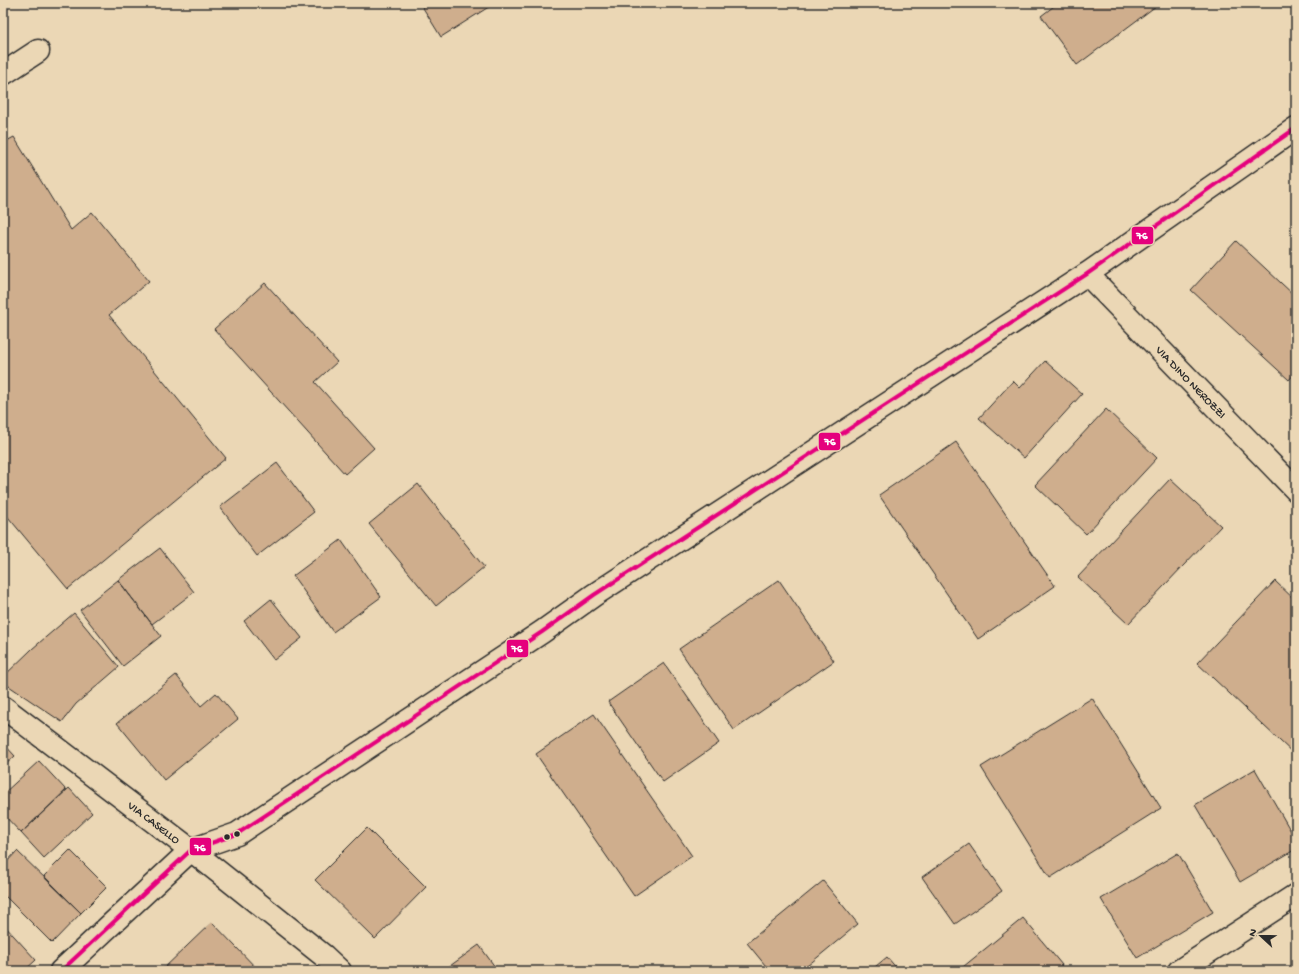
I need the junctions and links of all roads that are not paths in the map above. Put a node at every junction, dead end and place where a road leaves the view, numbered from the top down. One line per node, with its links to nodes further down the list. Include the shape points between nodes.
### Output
1 (38, 51): 2 (street)
2 (3, 74)
3 (1296, 128): 4 (street)
4 (1087, 274): 5 (street, VIA DINO NEROZZI); 7 (street, via 594,595 244,830)
5 (1296, 490)
6 (3, 707): 7 (street, VIA CASELLO)
7 (190, 850): 9 (street); 10 (street, VIA CASELLO)
8 (1296, 895): 11 (street)
9 (61, 971)
10 (340, 971)
11 (1179, 971)

